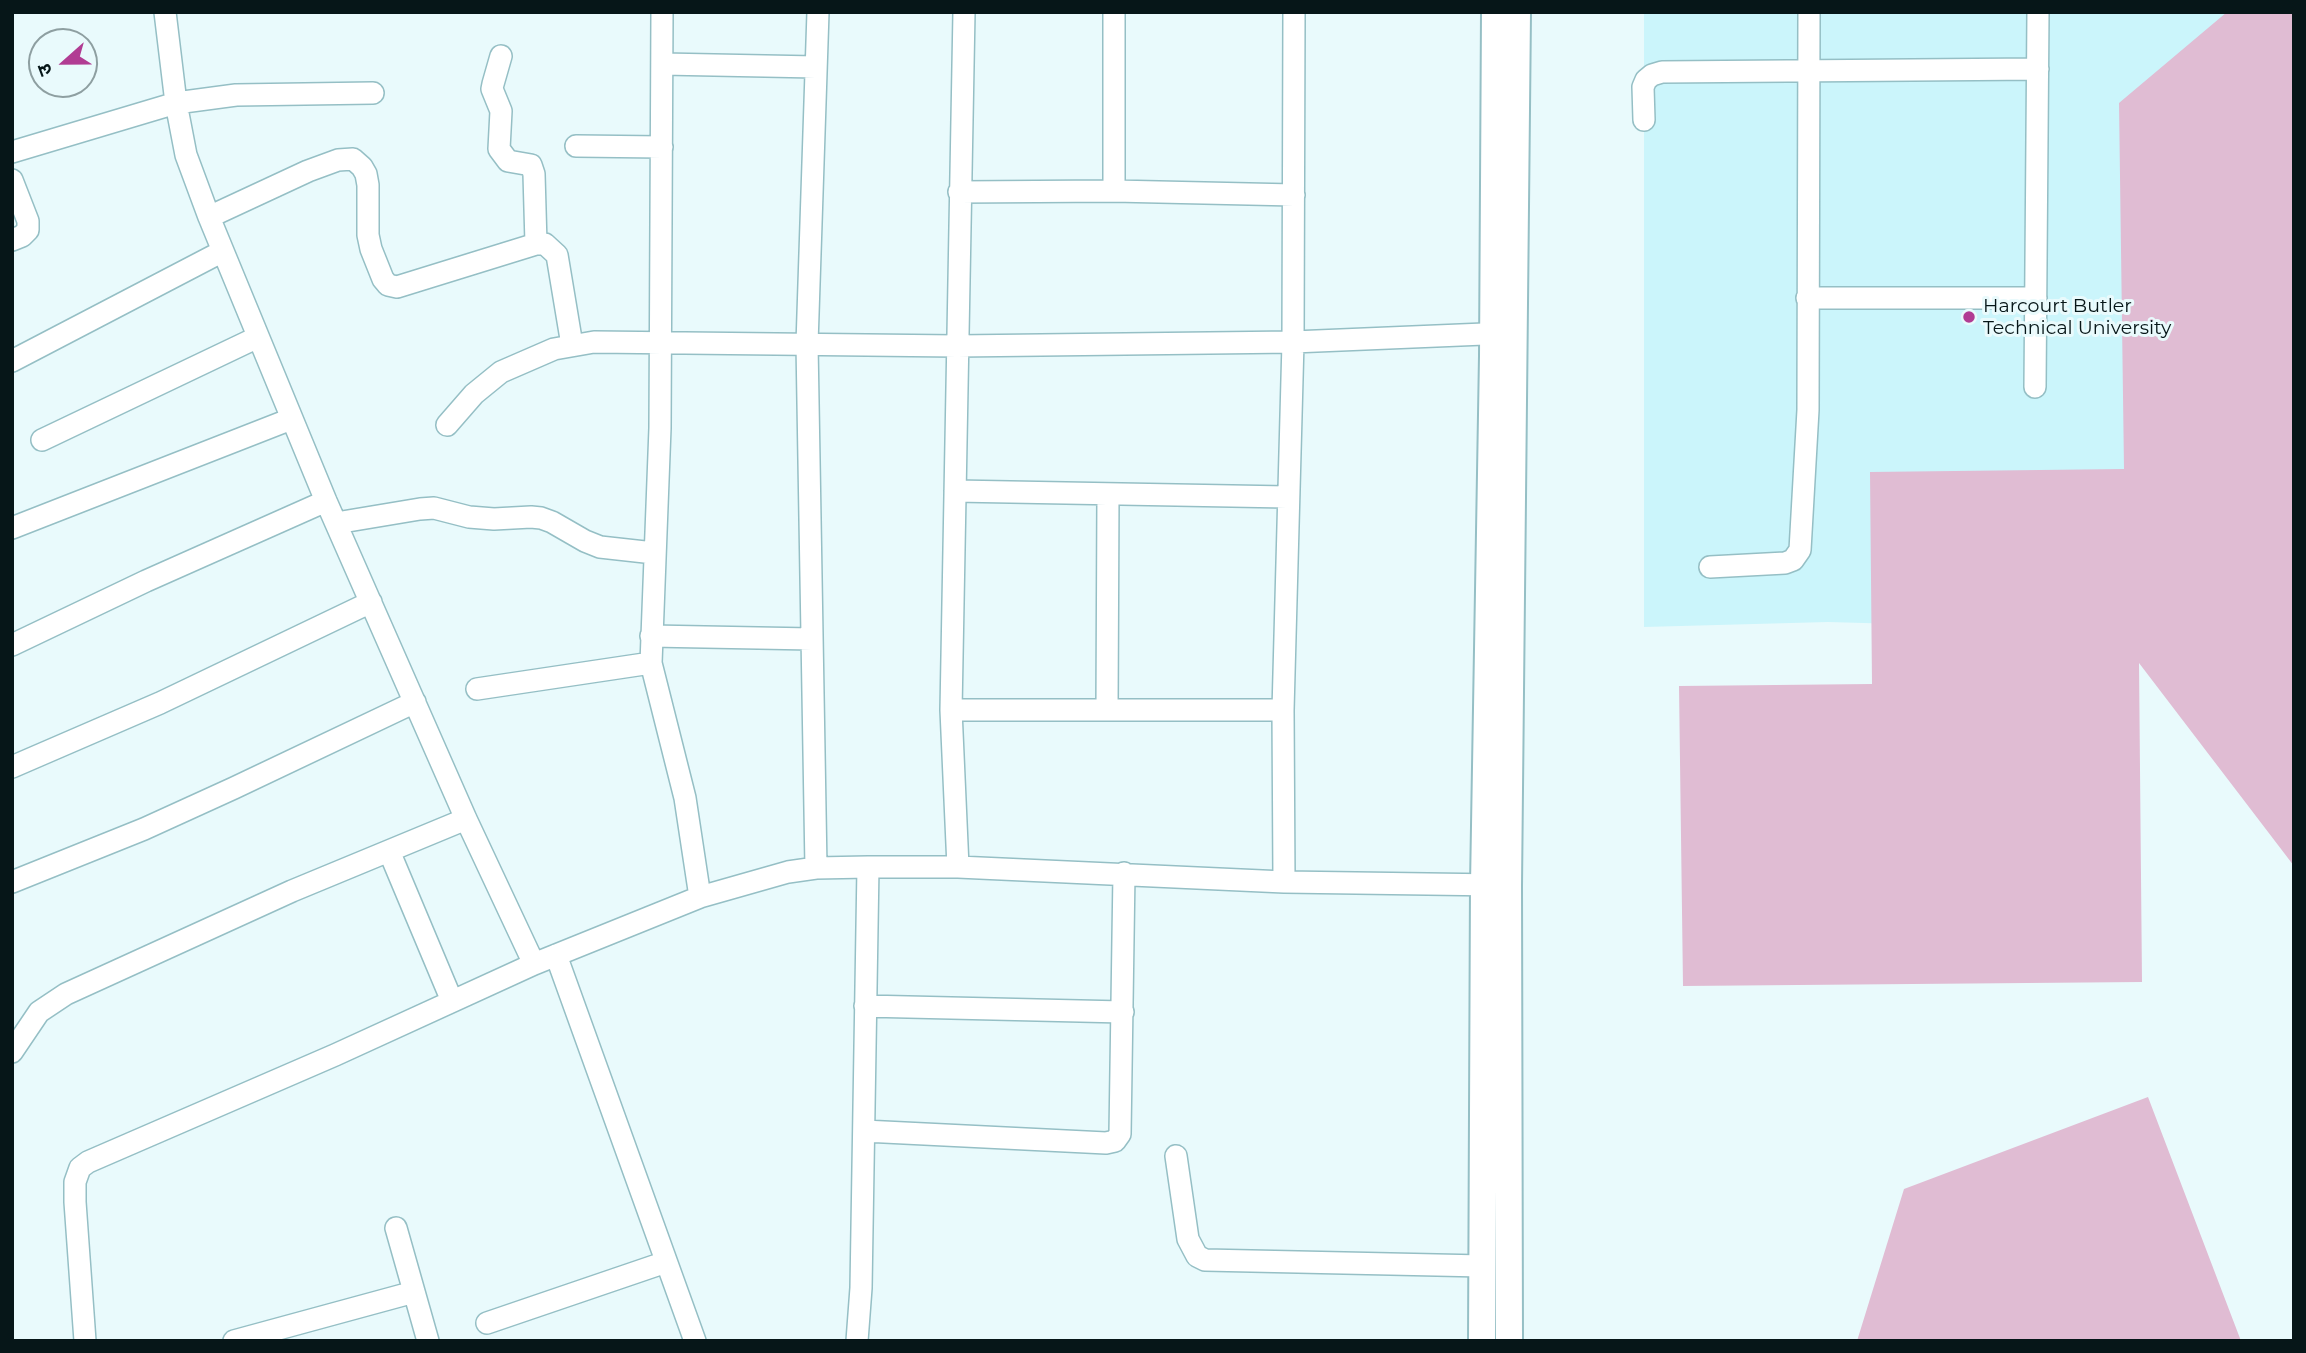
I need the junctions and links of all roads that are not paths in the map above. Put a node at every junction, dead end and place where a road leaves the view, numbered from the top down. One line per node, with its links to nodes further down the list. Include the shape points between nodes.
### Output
1 (165, 12): 17 (street)
2 (662, 12): 12 (street)
3 (818, 12): 13 (street)
4 (964, 12): 24 (street)
5 (1114, 12): 23 (street)
6 (1294, 12): 25 (street)
7 (1495, 12): 32 (street)
8 (1517, 12): 32 (street)
9 (1809, 12): 15 (street)
10 (2038, 12): 14 (street)
11 (501, 56): 28 (street, via 492,83 501,111 499,149 508,160 531,165)
12 (663, 64): 13 (street); 20 (street)
13 (816, 67): 37 (street)
14 (2038, 69): 15 (street); 31 (street)
15 (1808, 72): 18 (street, via 1662,72 1646,80 1643,87); 30 (street)
16 (373, 93): 17 (street, via 236,95)
17 (176, 103): 21 (street); 26 (street, via 186,155)
18 (1644, 120)
19 (576, 146): 20 (street)
20 (662, 147): 35 (street)
21 (12, 152)
22 (12, 180): 27 (street, via 29,230)
23 (1114, 191): 24 (street); 25 (street)
24 (959, 192): 38 (street)
25 (1294, 195): 34 (street)
26 (209, 217): 28 (street, via 346,158 358,163 366,174 368,235 388,285 397,287); 29 (street)
27 (12, 240)
28 (536, 244): 36 (street, via 545,244 557,255)
29 (223, 251): 33 (street); 39 (street)
30 (1807, 298): 31 (street); 51 (street, via 1808,410 1800,550 1785,563)
31 (2036, 298): 40 (street)
32 (1503, 333): 34 (street); 71 (street)
33 (258, 337): 41 (street); 43 (street)
34 (1293, 342): 38 (street); 46 (street)
35 (660, 343): 36 (street); 37 (street); 50 (street)
36 (572, 345): 42 (street, via 501,372)
37 (807, 345): 38 (street); 54 (street)
38 (957, 345): 44 (street)
39 (12, 361)
40 (2035, 387)
41 (291, 419): 47 (street); 49 (street)
42 (447, 425)
43 (42, 440)
44 (955, 491): 45 (street); 59 (street)
45 (1108, 494): 46 (street); 60 (street)
46 (1287, 497): 61 (street)
47 (326, 501): 48 (street); 55 (street)
48 (336, 523): 50 (street, via 434,508 469,517 531,517 600,547); 52 (street)
49 (12, 528)
50 (654, 553): 53 (street)
51 (1710, 567)
52 (371, 602): 58 (street); 62 (street, via 149,708)
53 (651, 636): 54 (street); 56 (street)
54 (812, 639): 67 (street)
55 (12, 645)
56 (651, 663): 57 (street); 72 (street, via 685,798)
57 (477, 689)
58 (415, 702): 63 (street); 69 (street, via 155,824)
59 (951, 710): 60 (street); 66 (street)
60 (1107, 710): 61 (street)
61 (1283, 710): 70 (street)
62 (12, 767)
63 (466, 819): 64 (street); 74 (street)
64 (389, 851): 75 (street); 79 (street, via 65,994 39,1012)
65 (868, 867): 66 (street); 67 (street); 76 (street)
66 (958, 867): 68 (street)
67 (816, 868): 72 (street)
68 (1124, 873): 70 (street); 77 (street)
69 (12, 882)
70 (1284, 882): 71 (street)
71 (1496, 885): 78 (street)
72 (700, 897): 73 (street)
73 (556, 955): 74 (street); 83 (street)
74 (534, 964): 75 (street)
75 (452, 1001): 88 (street, via 80,1168 75,1202)
76 (865, 1006): 77 (street); 80 (street)
77 (1123, 1012): 80 (street, via 1120,1134 1115,1140)
78 (1496, 1034): 84 (street); 93 (street)
79 (12, 1052)
80 (864, 1131): 91 (street)
81 (1176, 1156): 84 (street, via 1188,1238 1197,1256 1205,1259)
82 (396, 1228): 85 (street)
83 (666, 1262): 86 (street); 87 (street)
84 (1483, 1266): 92 (street)
85 (414, 1292): 89 (street); 90 (street)
86 (487, 1323)
87 (693, 1340)
88 (85, 1341)
89 (233, 1341)
90 (428, 1341)
91 (857, 1341)
92 (1482, 1341)
93 (1508, 1341)

